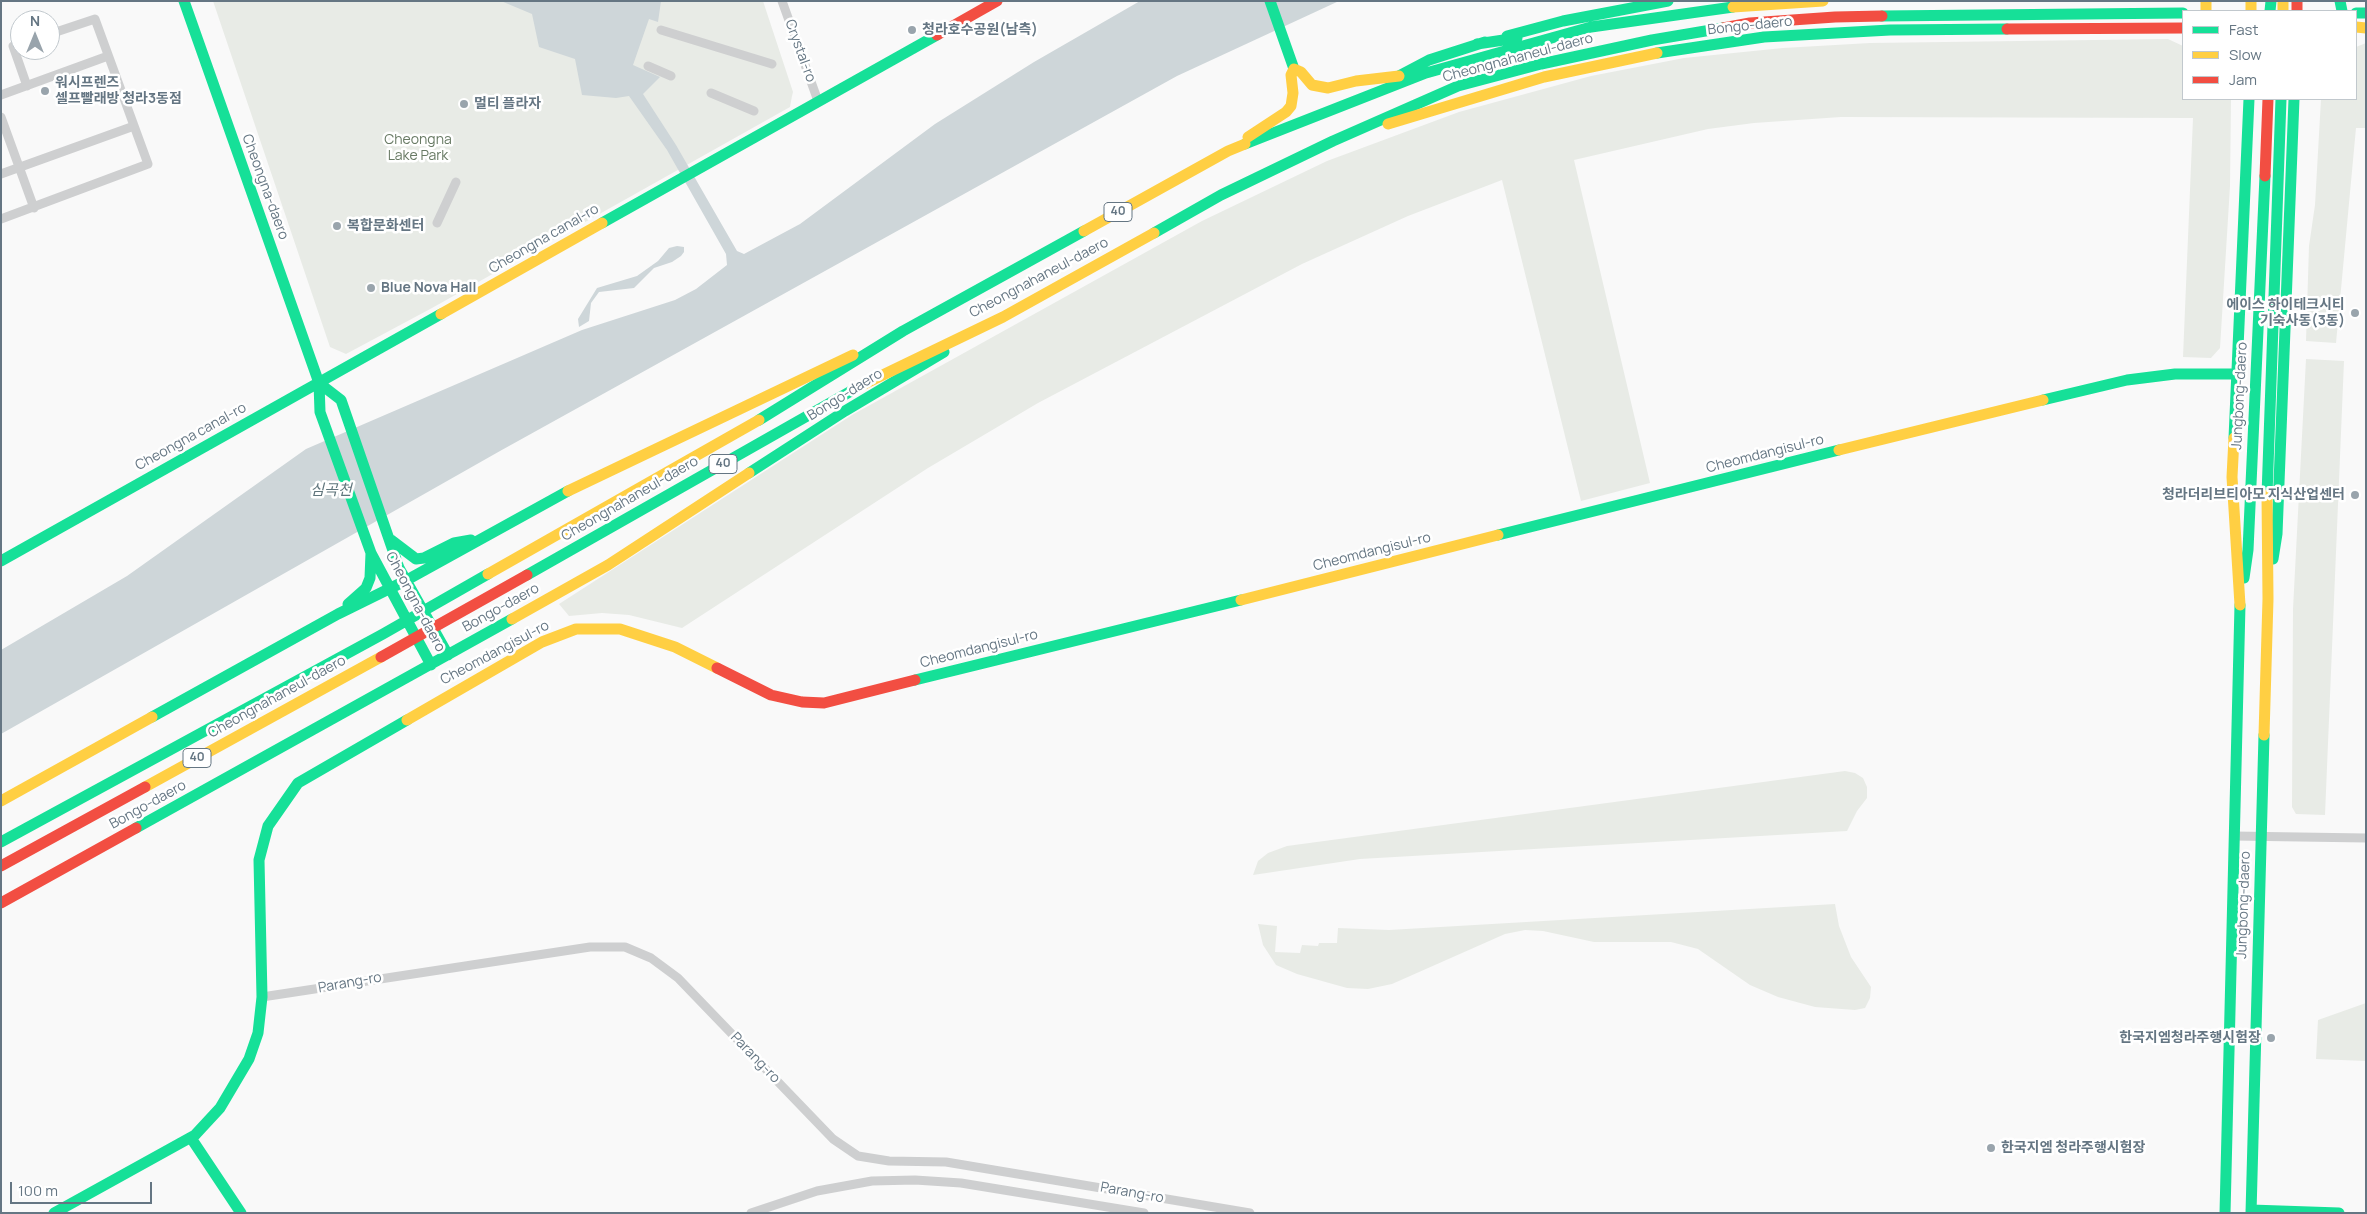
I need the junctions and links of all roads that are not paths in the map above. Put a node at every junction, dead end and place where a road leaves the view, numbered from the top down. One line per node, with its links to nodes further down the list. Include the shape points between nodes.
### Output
1 (184, 1): 43 (main road, Cheongna-daero)
2 (782, 1): 26 (street, Crystal-ro)
3 (997, 1): 26 (main road, Cheongna canal-ro)
4 (1270, 1): 17 (main road)
5 (1668, 1): 12 (main road, 40, via 1563,21)
6 (1823, 1): 8 (main road, Cheongnahaneul-daero, via 1732,7)
7 (2182, 13): 32 (main road, Cheongnahaneul-daero, via 1835,17 1750,23 1652,40 1458,86)
8 (1621, 22): 12 (main road); 28 (main road, Cheongnahaneul-daero, via 1426,73)
9 (2182, 28): 32 (main road, Bongo-daero / 40, via 1890,30 1764,37 1656,53 1544,77)
10 (661, 30): 15 (street)
11 (60, 31): 13 (street, via 95,19)
12 (1477, 44): 19 (main road, 40, via 1429,60)
13 (108, 56): 20 (street); 31 (street)
14 (18, 60): 20 (street)
15 (772, 64)
16 (648, 66): 18 (street)
17 (1294, 69): 19 (main road, via 1312,85 1328,88); 33 (main road, via 1291,75 1291,106)
18 (671, 76)
19 (1399, 76): 28 (main road, 40)
20 (27, 86): 22 (street)
21 (710, 93): 29 (street)
22 (1, 95)
23 (2268, 100): 51 (main road, Jungbong-daero, via 2248,550)
24 (2281, 100): 50 (main road, Jungbong-daero, via 2267,455)
25 (2295, 100): 50 (main road, Jungbong-daero, via 2277,534)
26 (818, 101): 43 (main road, Cheongna canal-ro)
27 (2248, 102): 42 (main road, Jungbong-daero)
28 (1339, 108): 33 (main road, Cheongnahaneul-daero / 40)
29 (754, 112)
30 (1, 117): 34 (street)
31 (134, 126): 34 (street); 37 (street, via 148,164)
32 (1333, 141): 40 (main road, Cheongnahaneul-daero / 40, via 1221,196)
33 (1228, 151): 41 (main road, Cheongnahaneul-daero / 40)
34 (20, 168): 35 (street); 37 (street)
35 (1, 174)
36 (456, 182): 39 (street)
37 (34, 208): 38 (street)
38 (1, 219)
39 (437, 222)
40 (1004, 317): 53 (main road, Bongo-daero / 40, via 845,411 608,565); 60 (main road, Cheongnahaneul-daero / 40, via 868,381 448,620)
41 (903, 331): 44 (main road, Bongo-daero / 40, via 652,449); 59 (main road, Cheongnahaneul-daero / 40, via 768,414 383,634)
42 (2236, 374): 51 (main road, Jungbong-daero, via 2232,477); 62 (main road, Cheomdangisul-ro, via 2175,374 2127,380 824,703 802,702 770,694 675,647 620,629 576,629 542,642 298,784 268,826 259,860)
43 (319, 383): 45 (main road, via 341,400); 46 (main road, Cheongna-daero, via 320,412); 47 (main road, Cheongna canal-ro)
44 (482, 538): 45 (main road, via 454,543 416,559); 48 (main road, Bongo-daero / 40)
45 (391, 540): 48 (main road)
46 (371, 553): 49 (main road, Cheongna-daero); 52 (main road, via 370,578 366,588)
47 (1, 561)
48 (405, 581): 49 (main road, Bongo-daero / 40); 53 (main road)
49 (391, 588): 52 (main road, Bongo-daero / 40); 54 (main road, Cheongna-daero)
50 (2268, 599): 57 (main road, Jungbong-daero)
51 (2240, 605): 56 (main road, Jungbong-daero)
52 (338, 614): 55 (main road, Bongo-daero / 40)
53 (448, 655): 54 (main road, Bongo-daero / 40)
54 (432, 665): 61 (main road, Bongo-daero / 40)
55 (1, 801)
56 (2234, 836): 57 (street); 70 (main road, Jungbong-daero)
57 (2262, 837): 58 (street); 64 (main road, Jungbong-daero)
58 (2366, 838)
59 (1, 842)
60 (1, 866)
61 (1, 903)
62 (262, 996): 63 (main road, Cheomdangisul-ro, via 258,1033 249,1059 220,1108); 69 (street, Parang-ro, via 590,947 625,947 651,958 678,978 833,1139 858,1156 889,1161 946,1162)
63 (191, 1138): 65 (main road, Cheomdangisul-ro); 66 (main road)
64 (2251, 1211): 71 (main road)
65 (54, 1213)
66 (241, 1213)
67 (752, 1213): 68 (street, via 817,1192 872,1181 915,1180 960,1183)
68 (1144, 1213)
69 (1250, 1213)
70 (2225, 1213)
71 (2339, 1213)

